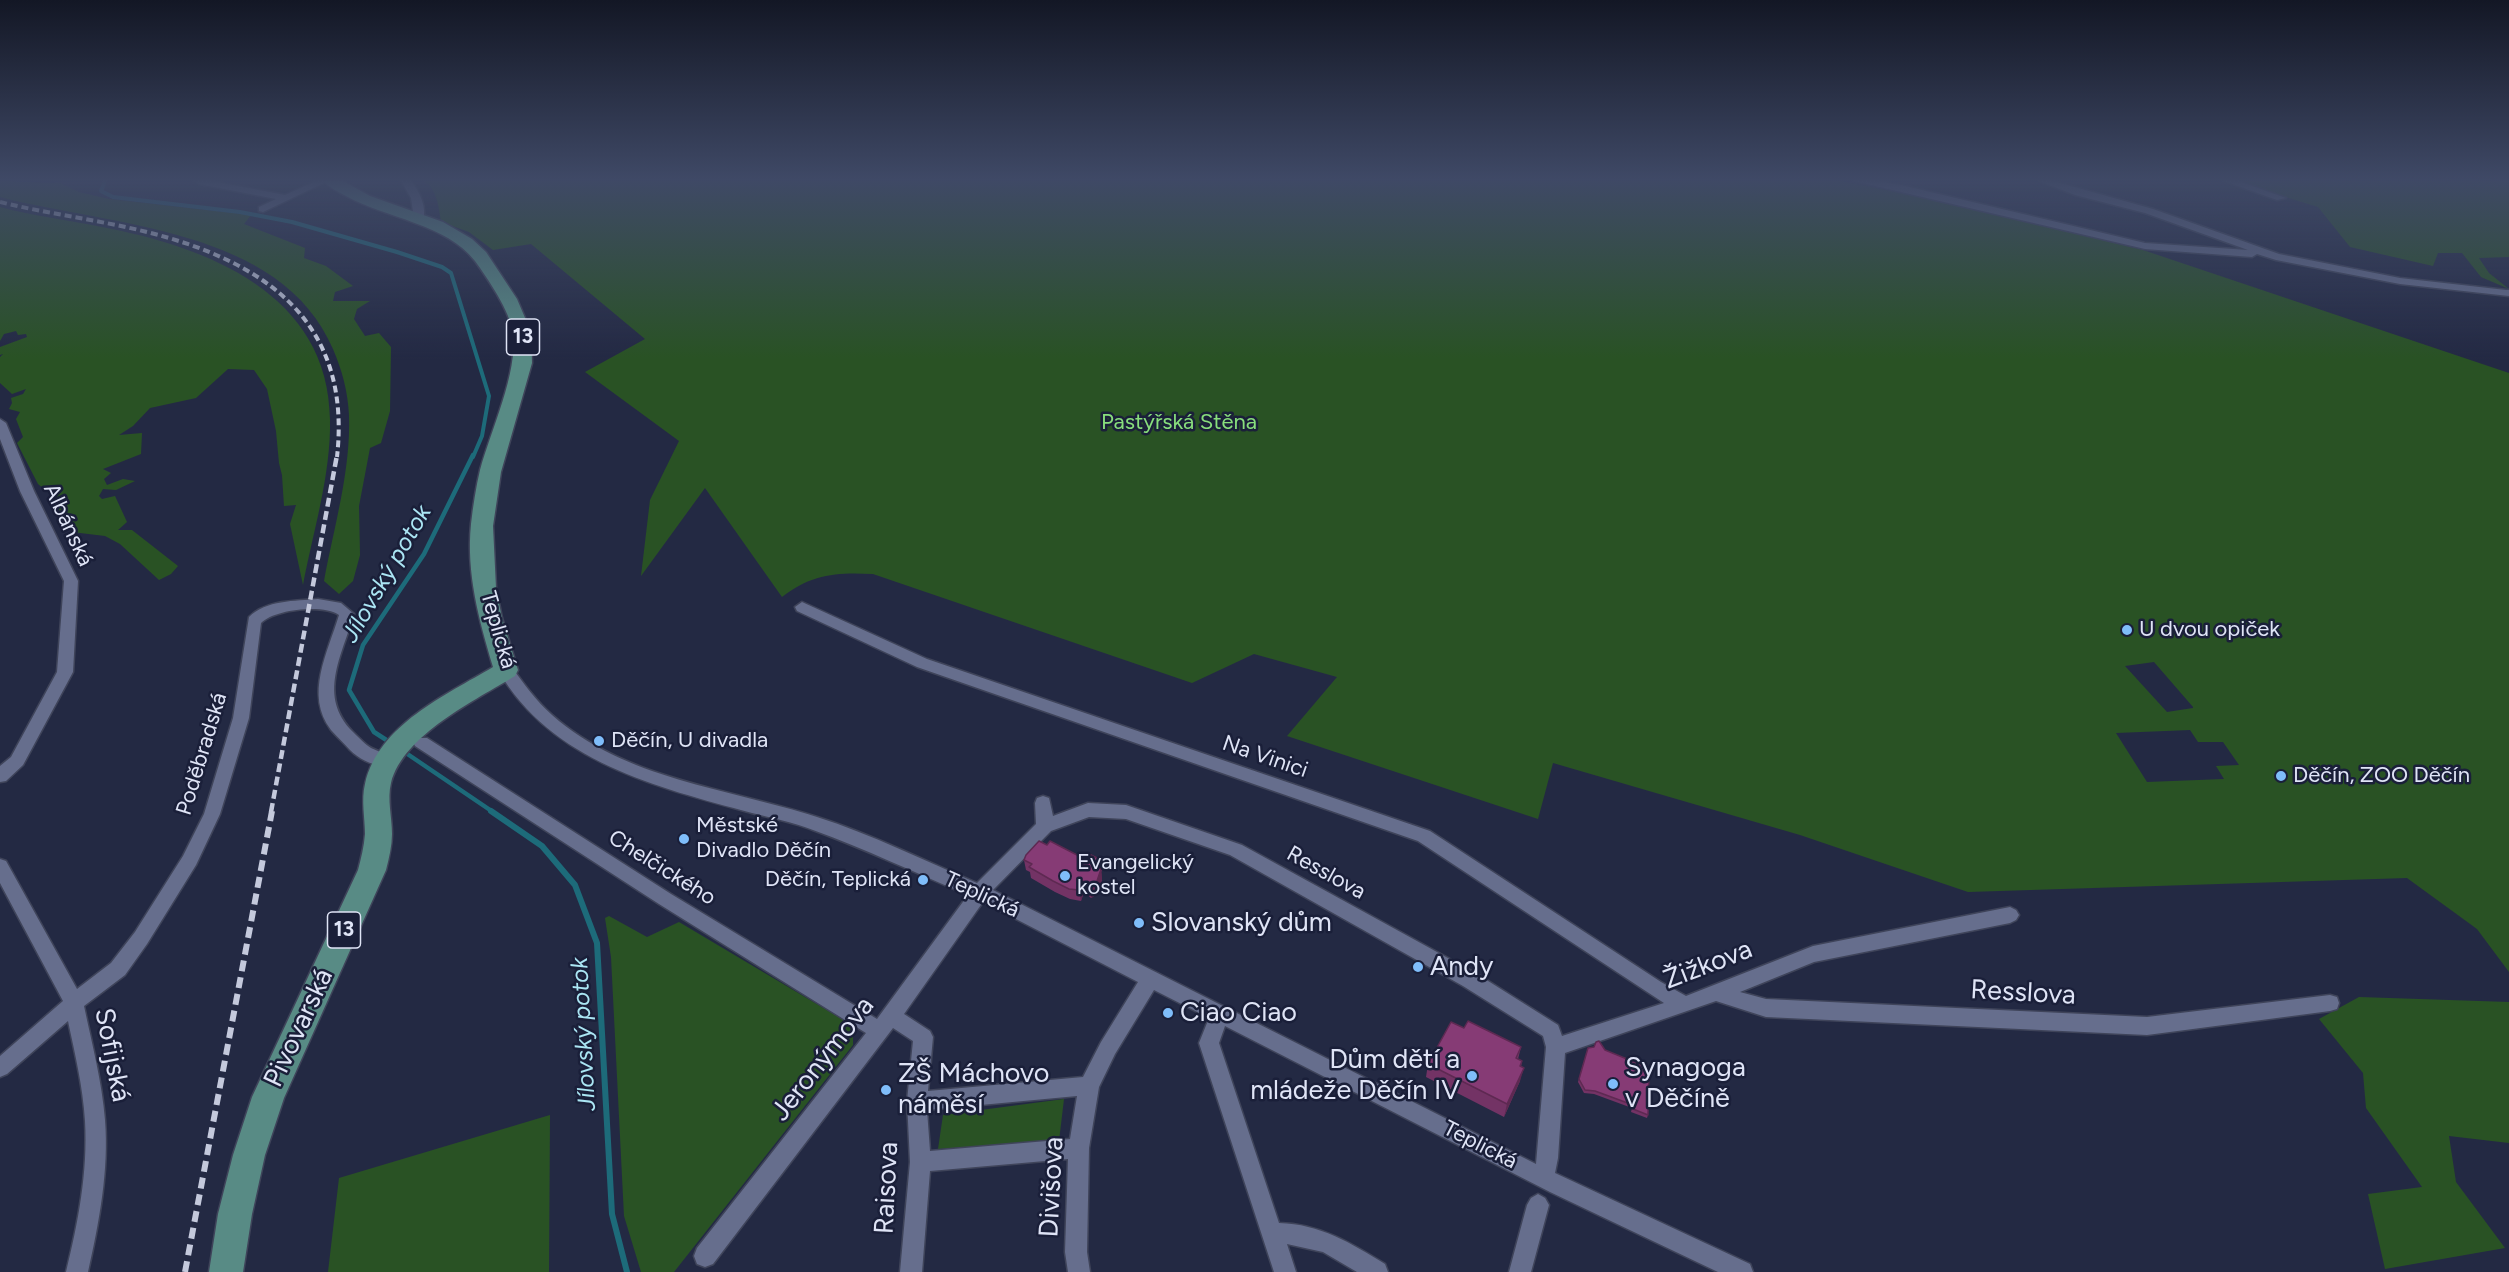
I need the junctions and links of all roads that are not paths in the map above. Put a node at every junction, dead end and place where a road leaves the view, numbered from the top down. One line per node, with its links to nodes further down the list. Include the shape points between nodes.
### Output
1 (460, 240): 8 (main road, Teplická / 13, via 480,256 508,299 522,332 522,363 490,472 482,526 484,588)
2 (2121, 240): 4 (street, via 2145,246)
3 (2230, 240): 4 (street)
4 (2276, 257): 5 (street, via 2400,281)
5 (2506, 293)
6 (0, 423): 11 (street, Albánská, via 27,491 71,581 65,672 17,761)
7 (802, 607): 21 (street, Na Vinici, via 922,663 1424,836)
8 (506, 670): 9 (main road, Pivovarská / 13, via 431,718); 15 (street, Teplická, via 547,720 595,753 663,782 815,823)
9 (415, 739): 10 (main road, Pivovarská / 13); 23 (street, Chelčického, via 665,899)
10 (388, 758): 19 (street, Poděbradská, via 364,754 358,749 336,725 327,707 326,685 347,614 339,606 322,602 269,608 260,614 254,621 241,718 212,814 190,860 141,938 118,969); 35 (main road, Pivovarská / 13, via 377,783 378,843 372,870 267,1097 249,1155)
11 (0, 776)
12 (1043, 803): 13 (street)
13 (1045, 826): 15 (street, Jeronýmova); 24 (street, Resslova, via 1088,810 1126,812 1236,850 1470,980 1551,1031)
14 (0, 866): 19 (street, Sofijská)
15 (980, 892): 17 (street, Teplická); 23 (street, Jeronýmova)
16 (2010, 915): 18 (street, Žižkova, via 1813,954)
17 (1150, 978): 22 (street, Teplická); 26 (street, Divišova)
18 (1714, 992): 20 (street, Resslova, via 1766,1008 2147,1026); 21 (street, Žižkova)
19 (74, 1003): 25 (street, Poděbradská); 34 (street, Sofijská, via 95,1122 87,1230)
20 (2330, 1003)
21 (1685, 1005): 24 (street, Žižkova)
22 (1221, 1014): 30 (street, Teplická); 32 (street, via 1209,1043)
23 (885, 1023): 27 (street, Raisova, via 923,1037); 33 (street, Jeronýmova)
24 (1556, 1047): 30 (street, via 1548,1158)
25 (0, 1068)
26 (1089, 1086): 27 (street); 28 (street, Divišova)
27 (917, 1101): 29 (street, Raisova)
28 (1079, 1148): 29 (street); 37 (street, Divišova)
29 (920, 1162): 36 (street, Raisova)
30 (1543, 1178): 41 (street, Teplická)
31 (1538, 1205): 40 (street)
32 (1272, 1233): 38 (street); 39 (street, via 1297,1233 1330,1242)
33 (705, 1256)
34 (77, 1272)
35 (226, 1272)
36 (911, 1272)
37 (1079, 1272)
38 (1285, 1272)
39 (1377, 1272)
40 (1520, 1272)
41 (1743, 1272)

